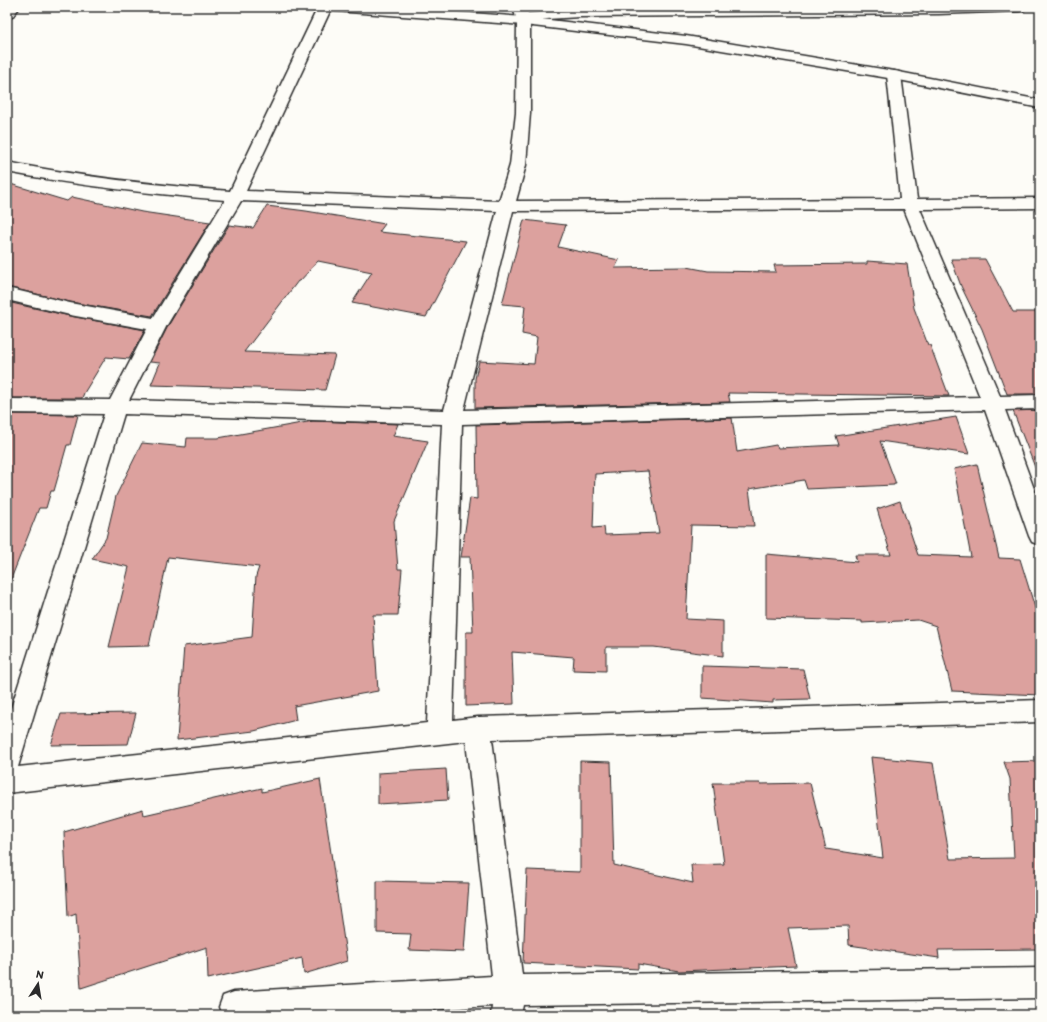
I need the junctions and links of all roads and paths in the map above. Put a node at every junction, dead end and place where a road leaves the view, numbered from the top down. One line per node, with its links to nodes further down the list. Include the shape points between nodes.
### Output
1 (14, 7): 6 (street)
2 (325, 7): 11 (street)
3 (335, 7): 7 (street)
4 (1019, 7): 5 (street)
5 (936, 9): 7 (street)
6 (7, 14)
7 (522, 15): 8 (street); 14 (street, via 523,113 518,165)
8 (894, 75): 9 (street); 12 (street)
9 (1040, 104)
10 (7, 167): 11 (street, via 58,177 151,189)
11 (236, 196): 14 (street); 16 (street)
12 (909, 202): 13 (street); 14 (street); 18 (street)
13 (1040, 203)
14 (506, 206): 21 (street)
15 (7, 294): 16 (street, via 70,309)
16 (158, 325): 20 (street)
17 (1040, 402): 18 (street)
18 (993, 403): 21 (street); 22 (street)
19 (7, 406): 20 (street)
20 (116, 407): 21 (street); 26 (street)
21 (452, 417): 25 (street)
22 (1040, 536)
23 (1040, 711): 24 (street)
24 (478, 728): 25 (street); 29 (street)
25 (440, 733): 27 (street)
26 (7, 763)
27 (7, 781)
28 (1040, 984): 29 (street)
29 (507, 1002): 30 (street)
30 (234, 1008)

